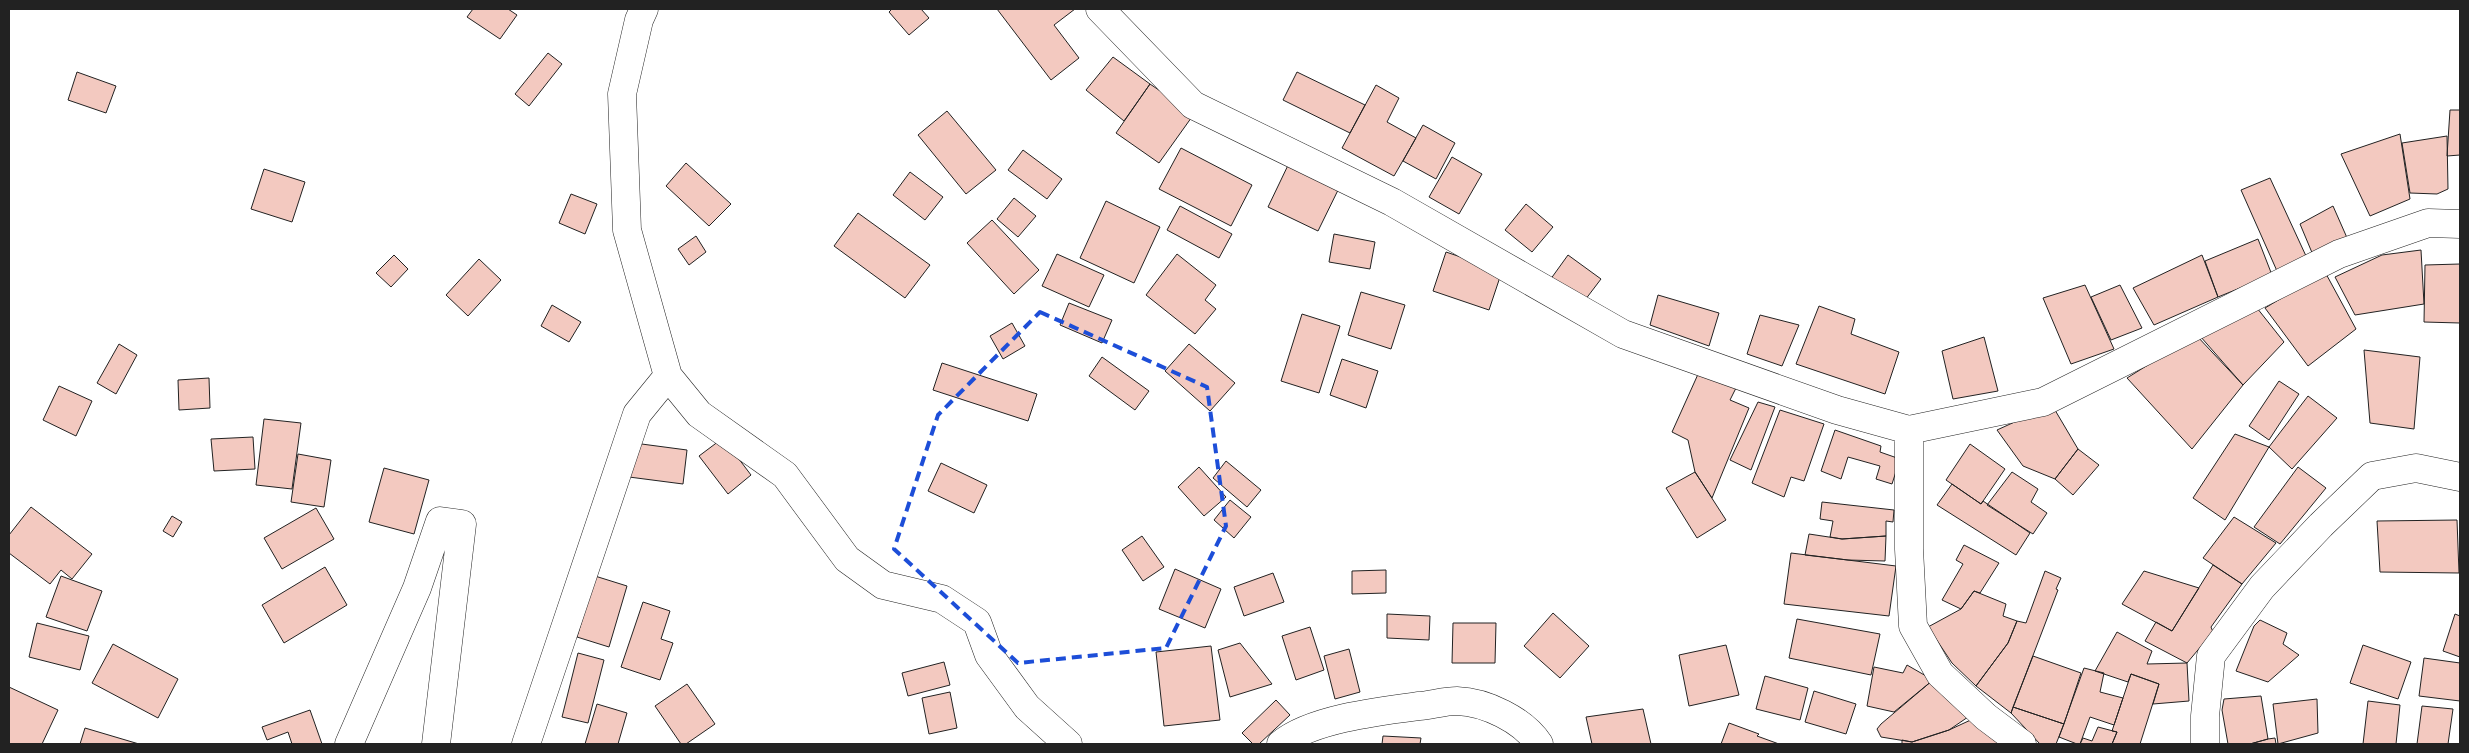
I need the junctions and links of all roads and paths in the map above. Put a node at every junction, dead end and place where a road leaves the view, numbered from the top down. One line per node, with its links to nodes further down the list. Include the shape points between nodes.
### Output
1 (644, 9): 4 (street, via 622,94 627,230)
2 (1100, 9): 5 (street, via 1193,105 1392,202 1623,334 1837,410)
3 (2460, 224): 5 (street, via 2428,223 2340,254 2043,402)
4 (668, 376): 9 (street, via 637,414); 10 (street, via 699,414 785,475 847,559 882,585 942,599 977,622 989,655 1027,708)
5 (1909, 430): 13 (street, via 1913,626 1940,674 1986,717)
6 (2460, 477): 14 (street, via 2416,468 2372,476 2262,587 2211,656)
7 (349, 744): 8 (street, via 417,588 440,521 462,524)
8 (436, 744)
9 (526, 744)
10 (1068, 744)
11 (1281, 744): 12 (street, via 1292,735 1359,714 1458,701 1496,710 1532,734)
12 (1539, 744)
13 (2022, 744)
14 (2205, 744)

